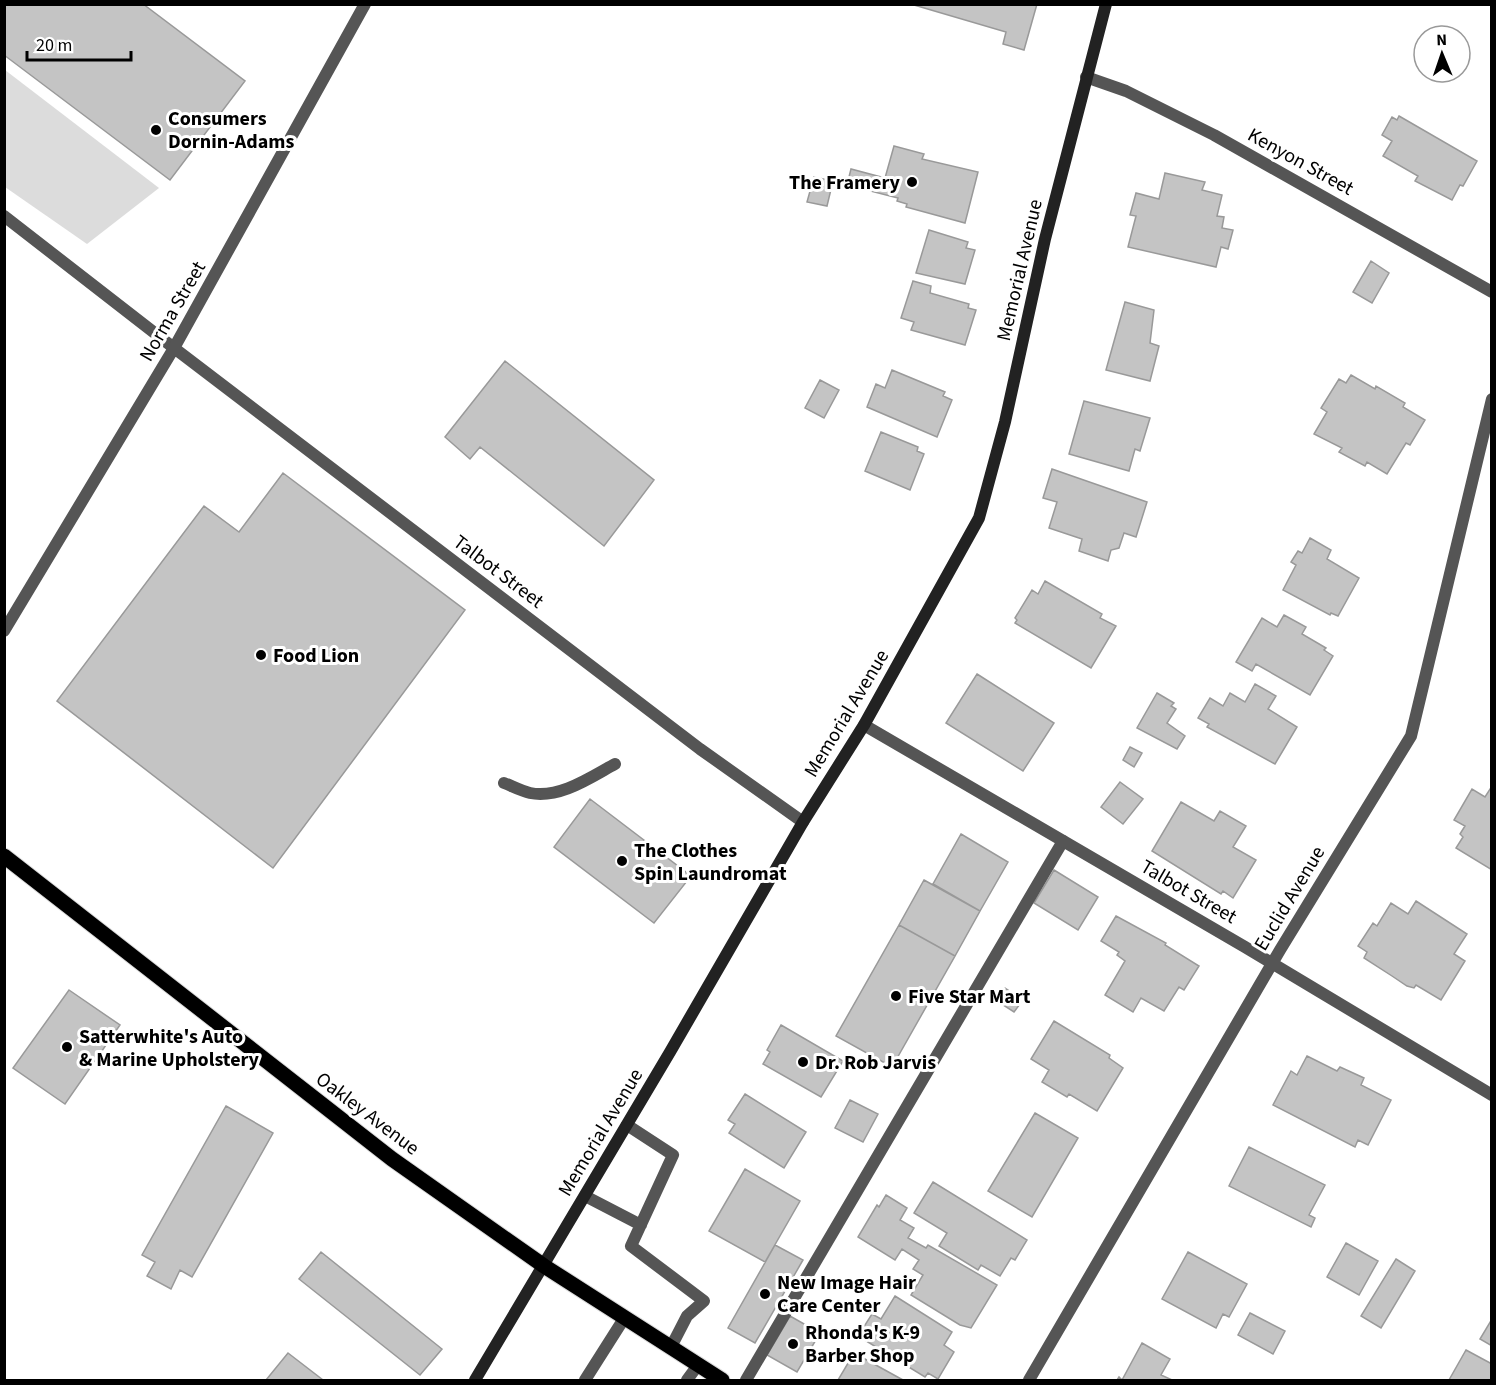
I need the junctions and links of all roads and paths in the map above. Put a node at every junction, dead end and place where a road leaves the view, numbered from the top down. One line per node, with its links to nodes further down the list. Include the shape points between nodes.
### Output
1 (365, 4): 6 (street, Norma Street)
2 (1106, 4): 3 (main road, Memorial Avenue)
3 (1086, 77): 5 (street, Kenyon Street, via 1126,91 1214,135); 9 (main road, Memorial Avenue, via 979,518)
4 (4, 216): 6 (street, Talbot Street)
5 (1491, 292)
6 (174, 348): 8 (street, Norma Street); 12 (street, Talbot Street, via 700,749)
7 (1491, 399): 15 (street, Euclid Avenue, via 1411,736)
8 (4, 631)
9 (864, 725): 12 (main road, Memorial Avenue); 13 (street, Talbot Street)
10 (615, 764): 11 (street, via 553,793 532,794)
11 (504, 783)
12 (803, 822): 17 (main road, Memorial Avenue)
13 (1063, 841): 15 (street, Talbot Street); 28 (street)
14 (4, 856): 20 (main road, Oakley Avenue, via 392,1159)
15 (1272, 963): 16 (street, Talbot Street); 29 (street, Euclid Avenue)
16 (1491, 1095)
17 (627, 1125): 18 (main road, Memorial Avenue); 19 (street, via 673,1155)
18 (585, 1196): 19 (street); 20 (main road, Memorial Avenue)
19 (641, 1225): 22 (street, via 631,1246 704,1301 687,1316)
20 (544, 1266): 21 (main road, Oakley Avenue); 24 (main road, Memorial Avenue)
21 (625, 1317): 22 (main road, Oakley Avenue); 25 (street)
22 (671, 1347): 23 (main road, Oakley Avenue)
23 (699, 1365): 26 (street); 27 (main road, Oakley Avenue)
24 (475, 1380)
25 (585, 1380)
26 (687, 1380)
27 (722, 1380)
28 (746, 1380)
29 (1029, 1380)

